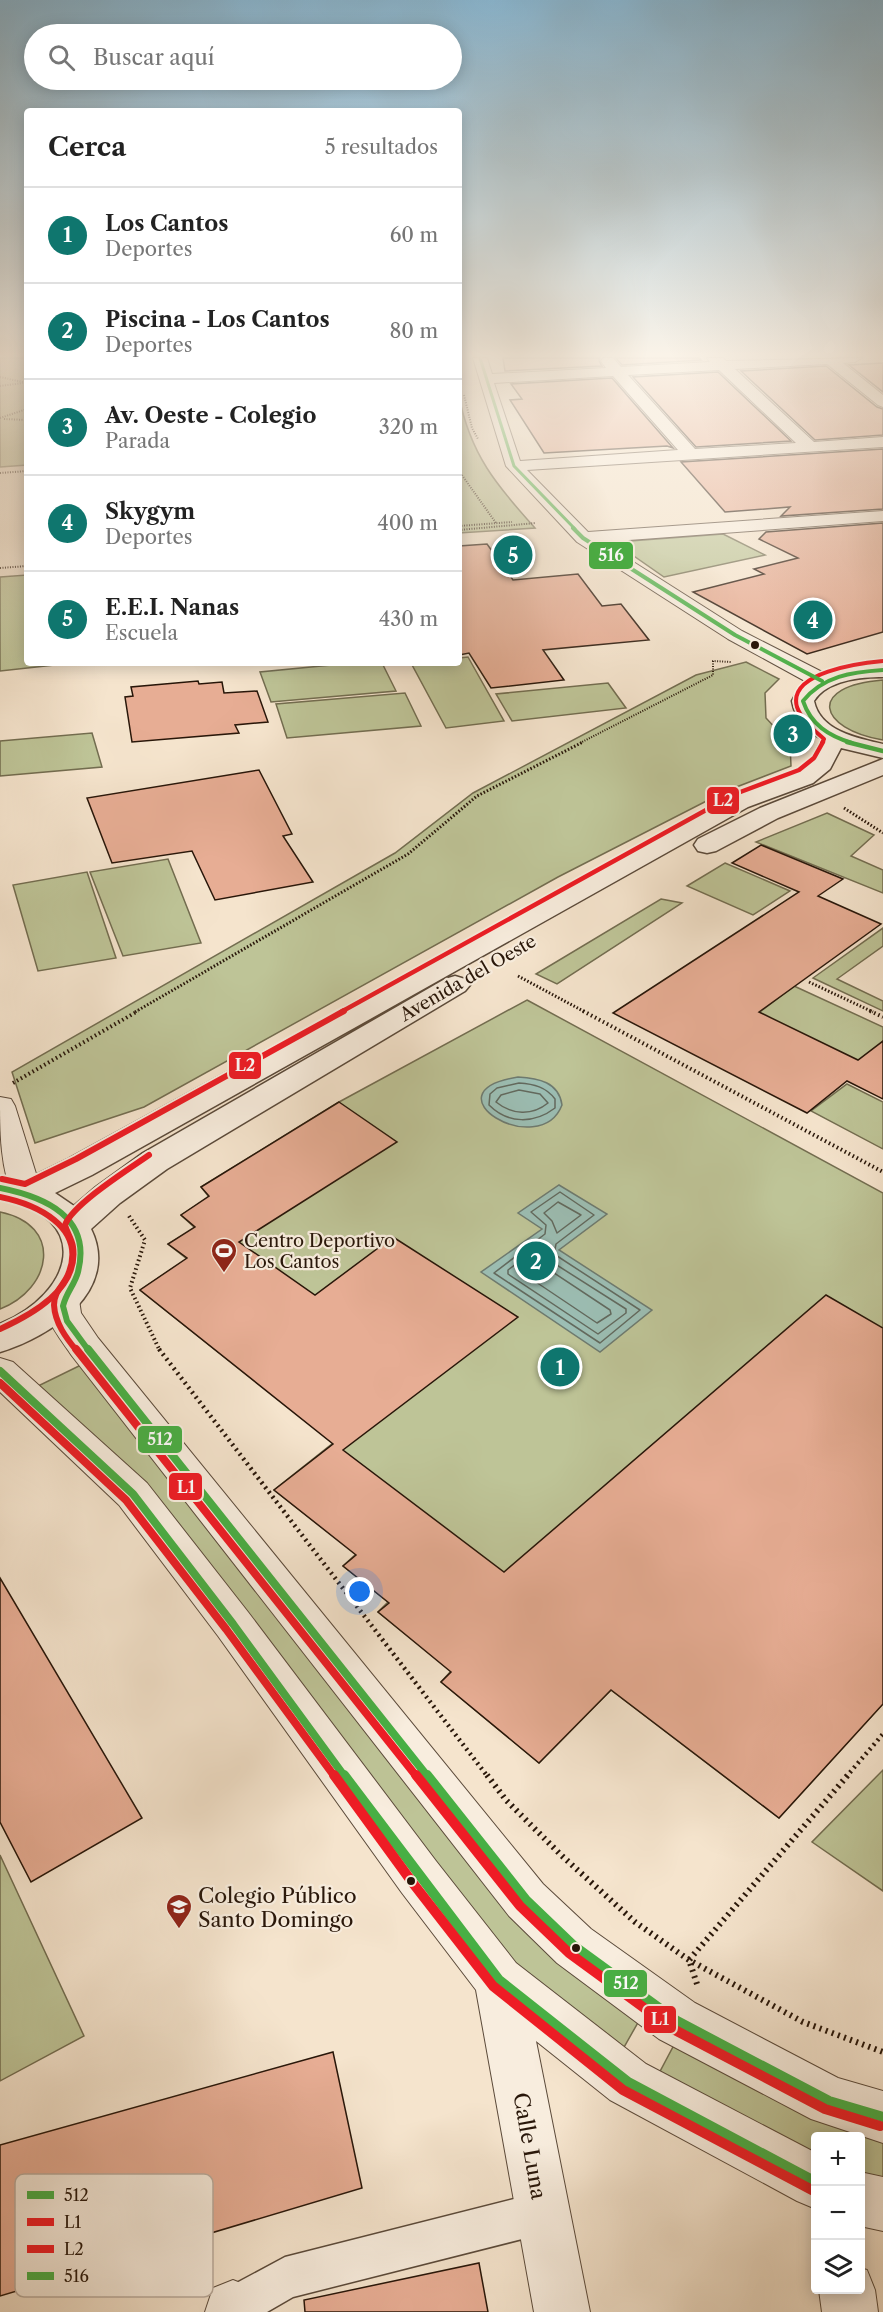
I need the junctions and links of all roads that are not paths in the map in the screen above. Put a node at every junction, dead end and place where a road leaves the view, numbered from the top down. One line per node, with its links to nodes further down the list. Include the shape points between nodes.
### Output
1 (514, 466): 3 (street)
2 (883, 516): 3 (street)
3 (583, 538): 5 (street, via 735,635)
4 (883, 670): 5 (street, via 845,673)
5 (822, 681): 6 (street, via 809,690 804,701 806,714)
6 (834, 736): 7 (street); 10 (street, Avenida del Oeste, via 821,764 804,778 739,802 80,1167)
7 (883, 751)
8 (883, 766): 11 (street, Avenida del Oeste, via 769,813 494,962 154,1161)
9 (3, 1115): 10 (street)
10 (13, 1190): 11 (street, via 55,1206)
11 (74, 1225): 12 (street, via 82,1248 79,1274)
12 (62, 1300): 13 (street, via 24,1330); 16 (street, via 64,1315 85,1347 526,1900 574,1946 677,2021 829,2101)
13 (0, 1339)
14 (0, 1371): 15 (street, via 133,1494)
15 (499, 1980): 17 (street, via 628,2082); 20 (street, Calle Luna)
16 (883, 2117)
17 (811, 2179)
18 (865, 2200): 19 (street)
19 (883, 2204)
20 (542, 2213): 22 (street, via 285,2278); 23 (street, Calle Luna)
21 (848, 2294): 24 (street)
22 (233, 2310)
23 (562, 2312)
24 (850, 2312)

